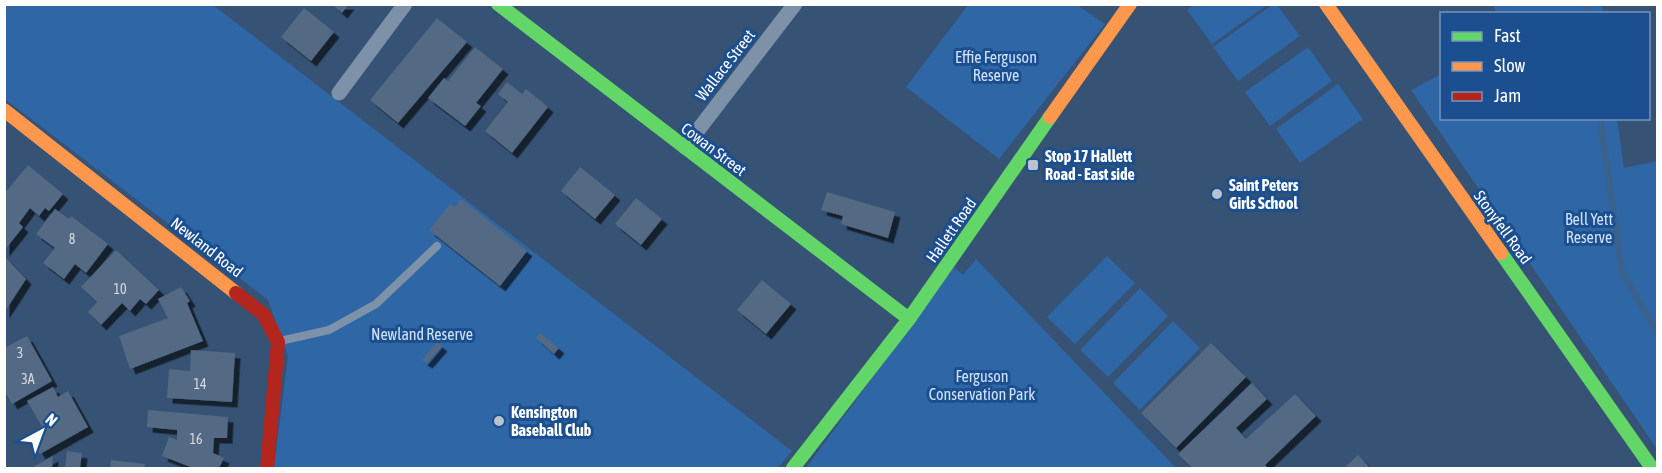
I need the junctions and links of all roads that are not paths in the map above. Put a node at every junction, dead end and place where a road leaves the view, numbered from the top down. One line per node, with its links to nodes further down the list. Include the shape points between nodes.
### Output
1 (405, 4): 6 (street)
2 (498, 4): 8 (street, Cowan Street)
3 (795, 4): 8 (street, Wallace Street)
4 (1326, 4): 14 (street, Stonyfell Road)
5 (1126, 6): 10 (street, Hallett Road)
6 (339, 93)
7 (8, 119): 11 (street, Newland Road, via 244,297 264,315)
8 (685, 147): 10 (street, Cowan Street)
9 (437, 246): 11 (lane, via 375,304 329,330)
10 (909, 319): 13 (street, Hallett Road)
11 (278, 342): 12 (street)
12 (267, 468)
13 (793, 468)
14 (1652, 468)

